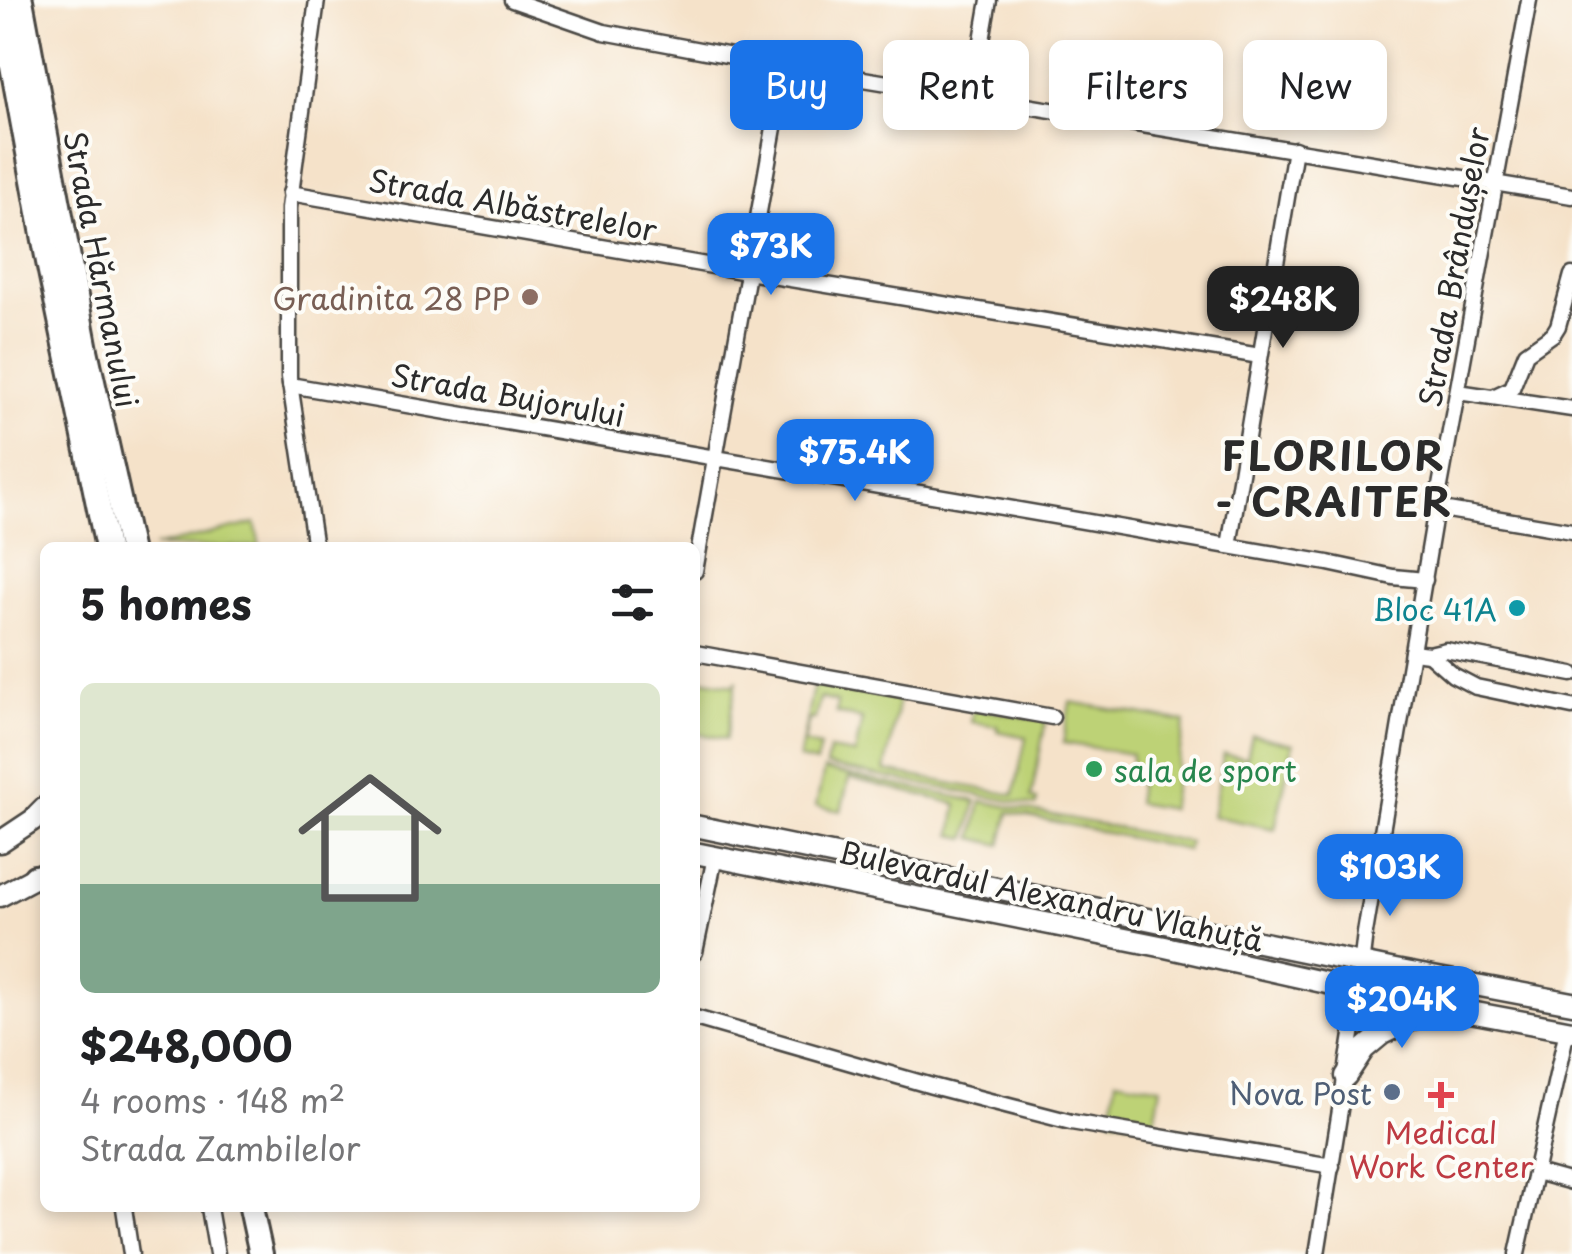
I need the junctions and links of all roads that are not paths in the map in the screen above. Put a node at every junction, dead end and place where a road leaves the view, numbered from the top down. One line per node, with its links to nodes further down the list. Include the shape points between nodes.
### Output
1 (0, 0): 25 (main road, Strada Hărmanului)
2 (20, 0): 26 (main road, Strada Hărmanului)
3 (317, 0): 13 (street)
4 (512, 0): 8 (street, via 604,32)
5 (989, 0): 7 (street)
6 (1529, 0): 12 (street, Strada Brândușelor)
7 (982, 40)
8 (730, 56)
9 (1029, 107): 11 (street)
10 (775, 130): 15 (street)
11 (1295, 149): 12 (street); 17 (street)
12 (1497, 183): 14 (street); 19 (street, Strada Brândușelor)
13 (290, 193): 15 (street, Strada Albăstrelelor); 18 (street)
14 (1572, 196)
15 (749, 272): 17 (street, Strada Albăstrelelor); 22 (street)
16 (1572, 274): 20 (street, via 1553,334 1526,353 1512,388)
17 (1260, 356): 29 (street)
18 (290, 385): 22 (street, Strada Bujorului); 27 (street)
19 (1458, 392): 20 (street); 23 (street, Strada Brândușelor)
20 (1493, 397): 21 (street)
21 (1572, 409)
22 (716, 458): 28 (street); 29 (street, Strada Bujorului)
23 (1436, 508): 24 (street); 30 (street, Strada Brândușelor)
24 (1572, 531)
25 (107, 542)
26 (129, 542)
27 (314, 542)
28 (700, 544)
29 (1229, 546): 30 (street, Strada Bujorului)
30 (1424, 580): 31 (street, Strada Brândușelor)
31 (1412, 652): 33 (street); 44 (street, Strada Brândușelor)
32 (700, 654): 36 (street)
33 (1430, 654): 34 (street, via 1446,650); 35 (street, via 1476,687)
34 (1572, 674)
35 (1572, 708)
36 (1052, 717)
37 (40, 814): 39 (main road)
38 (700, 827): 44 (main road, Bulevardul Alexandru Vlahuță)
39 (0, 842)
40 (705, 855): 43 (street); 45 (main road, Bulevardul Alexandru Vlahuță)
41 (40, 876): 42 (main road)
42 (0, 896)
43 (700, 904)
44 (1360, 962): 45 (street, Strada Brândușelor); 46 (main road, Bulevardul Alexandru Vlahuță)
45 (1358, 989): 47 (main road, Bulevardul Alexandru Vlahuță); 50 (street, Strada Brândușelor)
46 (1572, 1003)
47 (1441, 1006): 49 (main road, Bulevardul Alexandru Vlahuță); 50 (main road, via 1382,1034)
48 (700, 1019): 51 (street, via 1071,1122)
49 (1570, 1030): 52 (street)
50 (1346, 1076): 51 (street, Strada Brândușelor)
51 (1332, 1166): 60 (street, Strada Brândușelor)
52 (1536, 1172): 53 (street); 61 (street)
53 (1572, 1182)
54 (125, 1212): 57 (street)
55 (209, 1212): 58 (street)
56 (252, 1212): 59 (main road)
57 (131, 1254)
58 (218, 1254)
59 (262, 1254)
60 (1317, 1254)
61 (1517, 1254)

